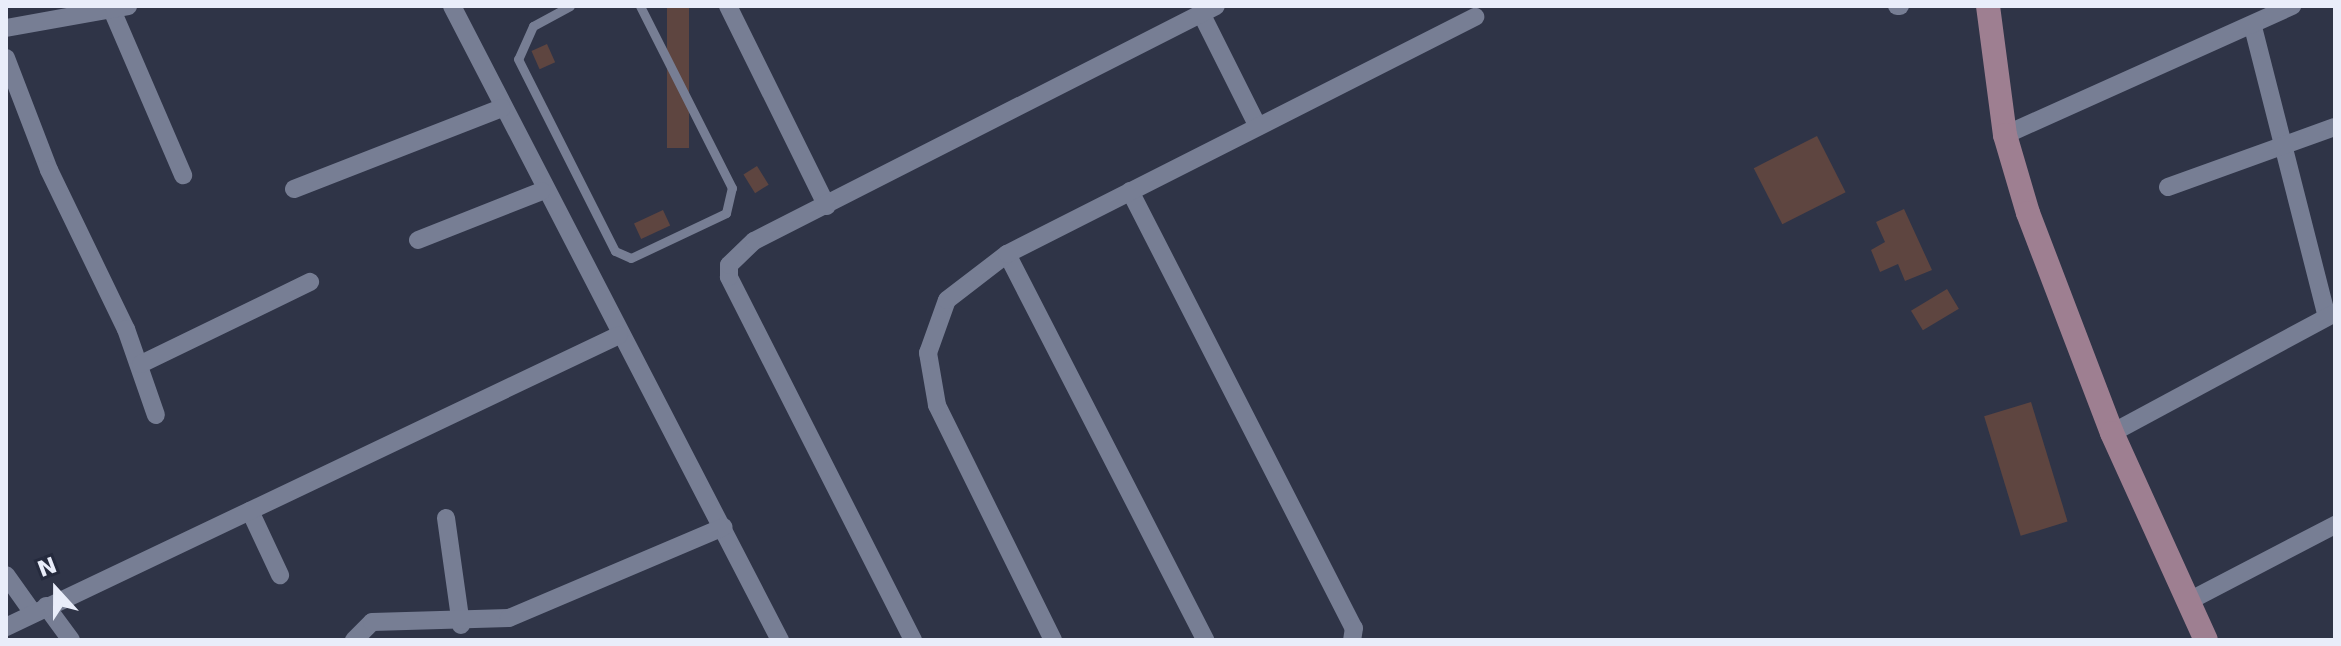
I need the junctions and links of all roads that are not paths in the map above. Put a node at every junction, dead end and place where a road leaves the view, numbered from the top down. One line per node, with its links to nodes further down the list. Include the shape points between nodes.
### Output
1 (452, 6): 13 (street)
2 (570, 6): 3 (lane, via 533,26 518,59 615,251 631,258 726,213 732,188)
3 (640, 6)
4 (728, 6): 23 (street)
5 (1988, 6): 16 (street)
6 (2292, 6): 10 (street)
7 (120, 8): 11 (street); 18 (street)
8 (1208, 10): 14 (street); 23 (street)
9 (1475, 17): 14 (street)
10 (2253, 27): 16 (street); 17 (street)
11 (6, 28)
12 (6, 58): 29 (street, via 49,170)
13 (502, 108): 20 (street); 21 (street)
14 (1258, 127): 22 (street)
15 (2335, 127): 17 (street)
16 (2005, 135): 31 (street)
17 (2282, 149): 19 (street); 27 (street)
18 (183, 175)
19 (2168, 187)
20 (294, 189)
21 (542, 191): 24 (street); 28 (street)
22 (1130, 191): 25 (street); 48 (street, via 1354,628)
23 (827, 206): 45 (street, via 754,241 736,255 729,277)
24 (418, 240)
25 (1007, 254): 46 (street, via 947,300 928,353 931,380); 47 (street)
26 (310, 282): 29 (street)
27 (2331, 315): 31 (street)
28 (619, 335): 32 (street); 35 (street)
29 (141, 364): 30 (street)
30 (156, 415)
31 (2112, 433): 38 (street)
32 (250, 511): 37 (street); 39 (street)
33 (446, 518): 40 (street)
34 (2335, 525): 38 (street)
35 (723, 527): 40 (street, via 524,613); 44 (street)
36 (6, 575): 39 (street)
37 (280, 575)
38 (2187, 602): 49 (street)
39 (40, 609): 41 (street); 42 (street)
40 (461, 625): 43 (street, via 372,622)
41 (6, 627)
42 (71, 640)
43 (354, 640)
44 (780, 640)
45 (913, 640)
46 (1053, 640)
47 (1205, 640)
48 (1352, 640)
49 (2206, 640)

